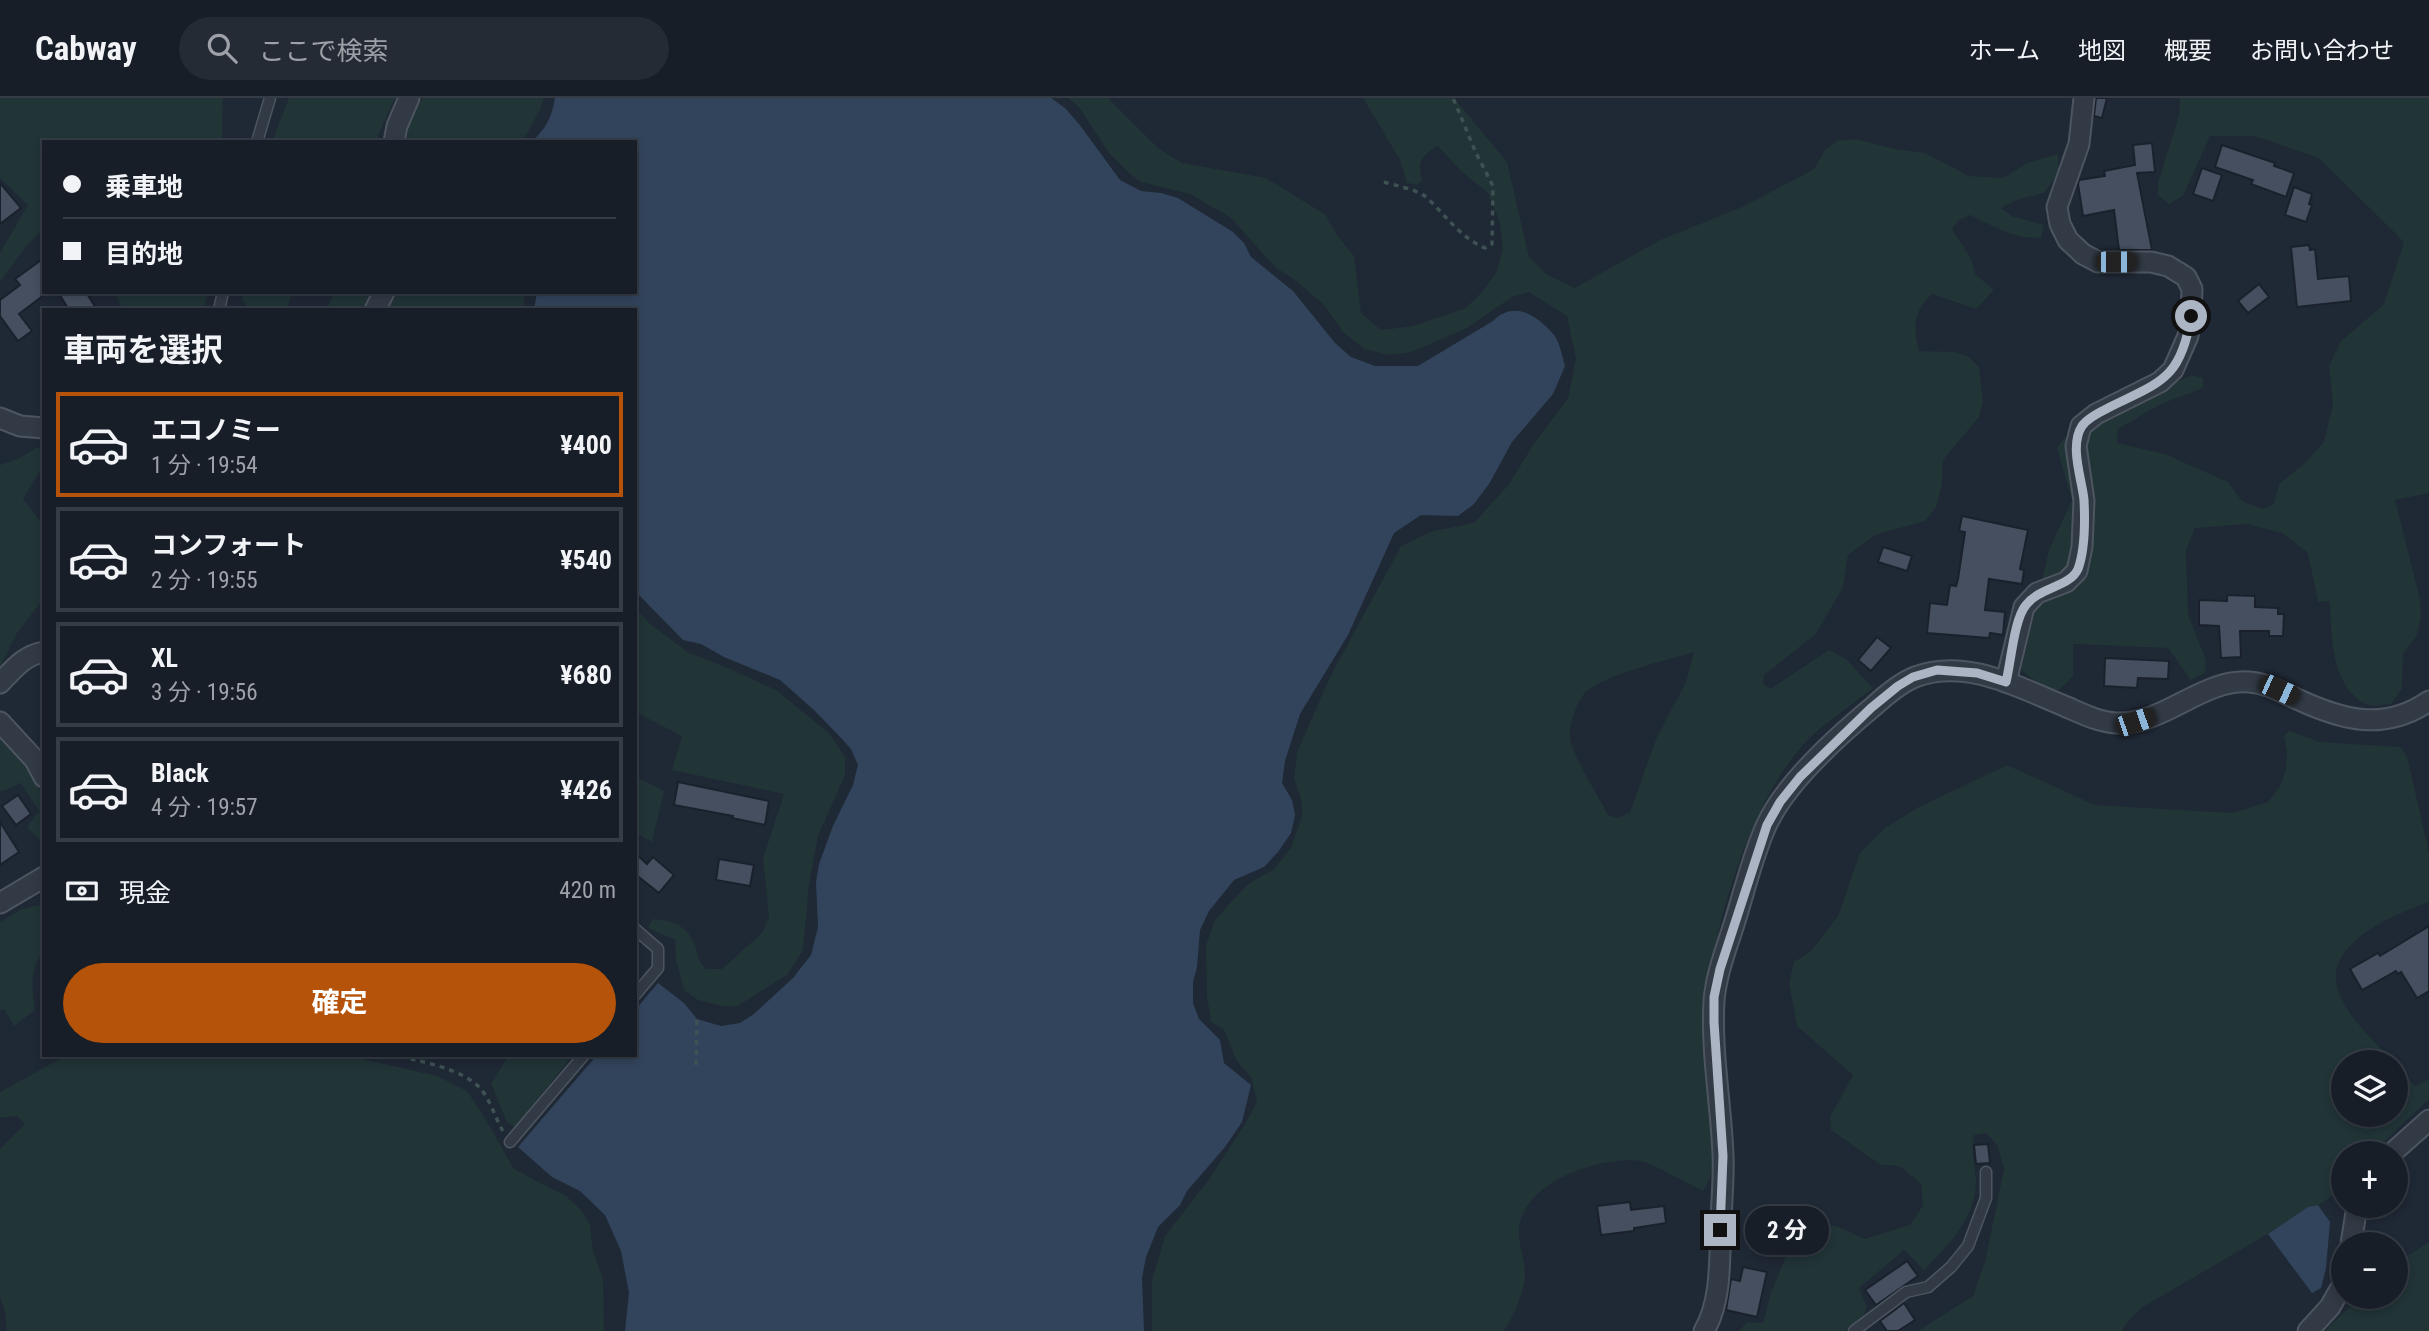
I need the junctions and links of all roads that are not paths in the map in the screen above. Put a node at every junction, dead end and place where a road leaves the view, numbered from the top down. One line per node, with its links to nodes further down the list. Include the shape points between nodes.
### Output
1 (271, 98): 4 (lane)
2 (409, 98): 5 (street)
3 (2084, 98): 9 (street, via 2079,144 2057,207 2060,224 2068,240 2098,262 2151,262 2186,277 2192,289 2191,316 2174,370 2081,426 2076,446 2084,501 2077,571 2066,582 2037,593 2024,607)
4 (258, 140)
5 (394, 140)
6 (0, 418): 7 (street)
7 (42, 428)
8 (42, 652): 10 (street, via 22,661)
9 (2006, 682): 11 (street, via 2116,723 2135,722 2225,684 2246,681 2351,719 2402,716); 24 (street, via 1977,673 1937,670 1913,677 1871,708 1800,777 1767,825 1714,997 1723,1156 1715,1302)
10 (0, 683)
11 (2429, 701)
12 (0, 722): 13 (street, via 36,760)
13 (42, 773)
14 (42, 878): 15 (street)
15 (0, 903)
16 (637, 931): 17 (lane, via 658,949 658,968)
17 (637, 993)
18 (582, 1057): 21 (lane)
19 (2429, 1120): 20 (street)
20 (2405, 1141)
21 (510, 1142)
22 (1986, 1172): 25 (lane, via 1986,1198 1968,1246 1951,1267 1928,1287 1906,1292)
23 (2331, 1305): 26 (street)
24 (1704, 1331)
25 (1854, 1331)
26 (2308, 1331)

